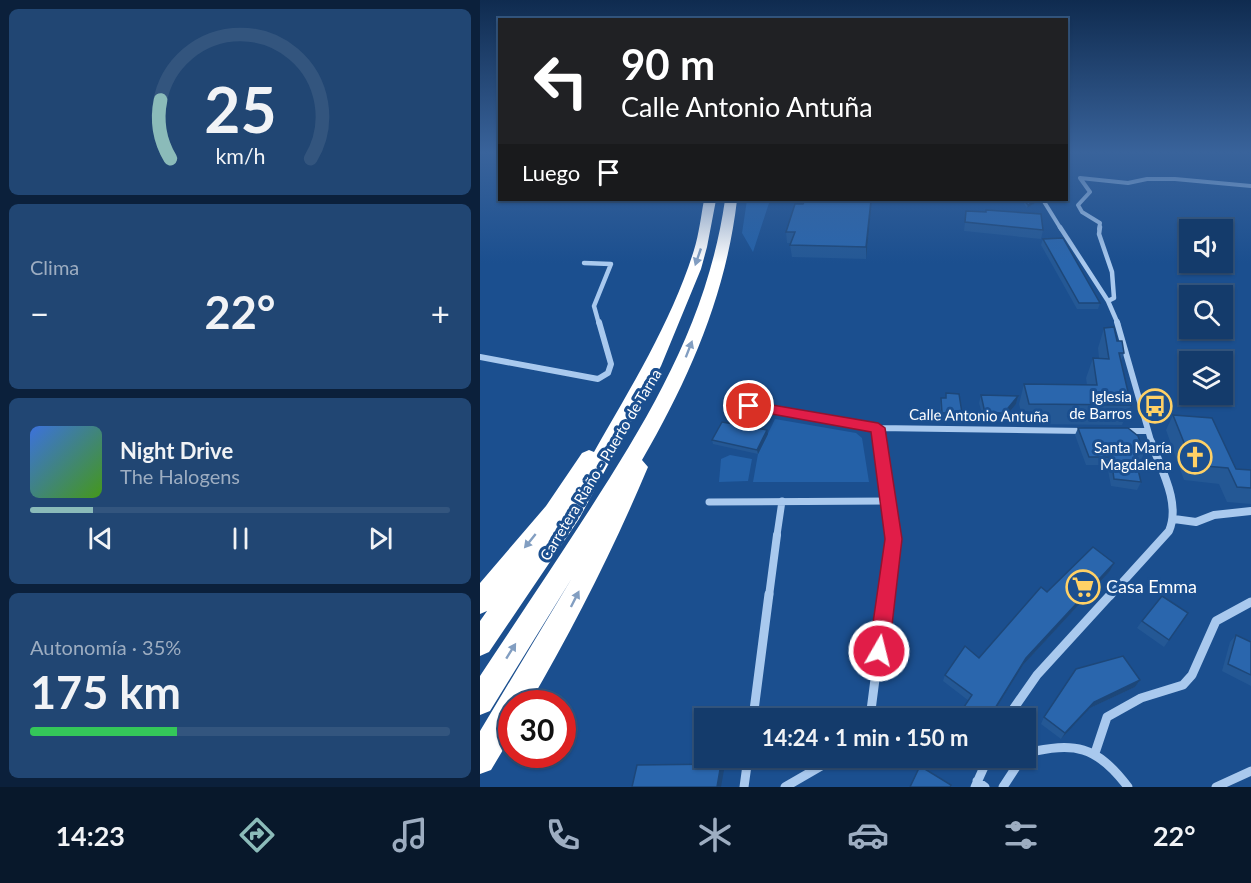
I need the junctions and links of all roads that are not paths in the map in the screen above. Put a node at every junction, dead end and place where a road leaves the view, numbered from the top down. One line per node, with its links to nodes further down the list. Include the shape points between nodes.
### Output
1 (1089, 190): 6 (street, via 1078,205 1100,223 1099,234 1112,272 1114,298)
2 (710, 201): 10 (highway, Carretera Riaño - Puerto de Tarna, one-way to 10, via 694,270)
3 (731, 201): 8 (highway, Carretera Riaño - Puerto de Tarna, one-way to 3, via 704,309 718,266)
4 (1044, 201): 6 (street)
5 (584, 263): 7 (street, via 611,264 594,306 611,364 608,373 598,379)
6 (1108, 301): 14 (street)
7 (480, 357)
8 (665, 402): 24 (highway, one-way to 8, via 568,614 618,515); 25 (highway, Carretera Riaño - Puerto de Tarna, one-way to 8)
9 (741, 409): 11 (street, Calle Antonio Antuña, via 749,406)
10 (628, 410): 21 (highway, one-way to 21, via 607,429 554,512); 23 (highway, Carretera Riaño - Puerto de Tarna, via 571,513)
11 (878, 428): 12 (street, Calle Antonio Antuña); 16 (street)
12 (1096, 431)
13 (1120, 431): 14 (street)
14 (1148, 431): 19 (street, via 1173,504)
15 (782, 501): 16 (street); 17 (street); 20 (street)
16 (888, 501): 27 (street, via 893,539)
17 (709, 502)
18 (1251, 511): 19 (street, via 1214,515 1196,522)
19 (1174, 519): 28 (street, via 1169,531 1037,675)
20 (777, 535): 26 (street)
21 (480, 602)
22 (1251, 602): 31 (street, via 1216,621 1192,675 1183,685 1141,698 1107,717)
23 (480, 643)
24 (521, 690)
25 (480, 701)
26 (754, 708)
27 (871, 708)
28 (1015, 708)
29 (498, 729): 32 (highway)
30 (1036, 751): 31 (street, via 1059,745)
31 (1095, 753): 42 (street)
32 (480, 759)
33 (747, 768): 39 (street)
34 (818, 768): 40 (street)
35 (985, 768): 38 (street)
36 (1015, 768): 41 (street)
37 (1251, 771): 43 (street)
38 (979, 785)
39 (744, 787)
40 (785, 787)
41 (1003, 787)
42 (1128, 787)
43 (1216, 787)

